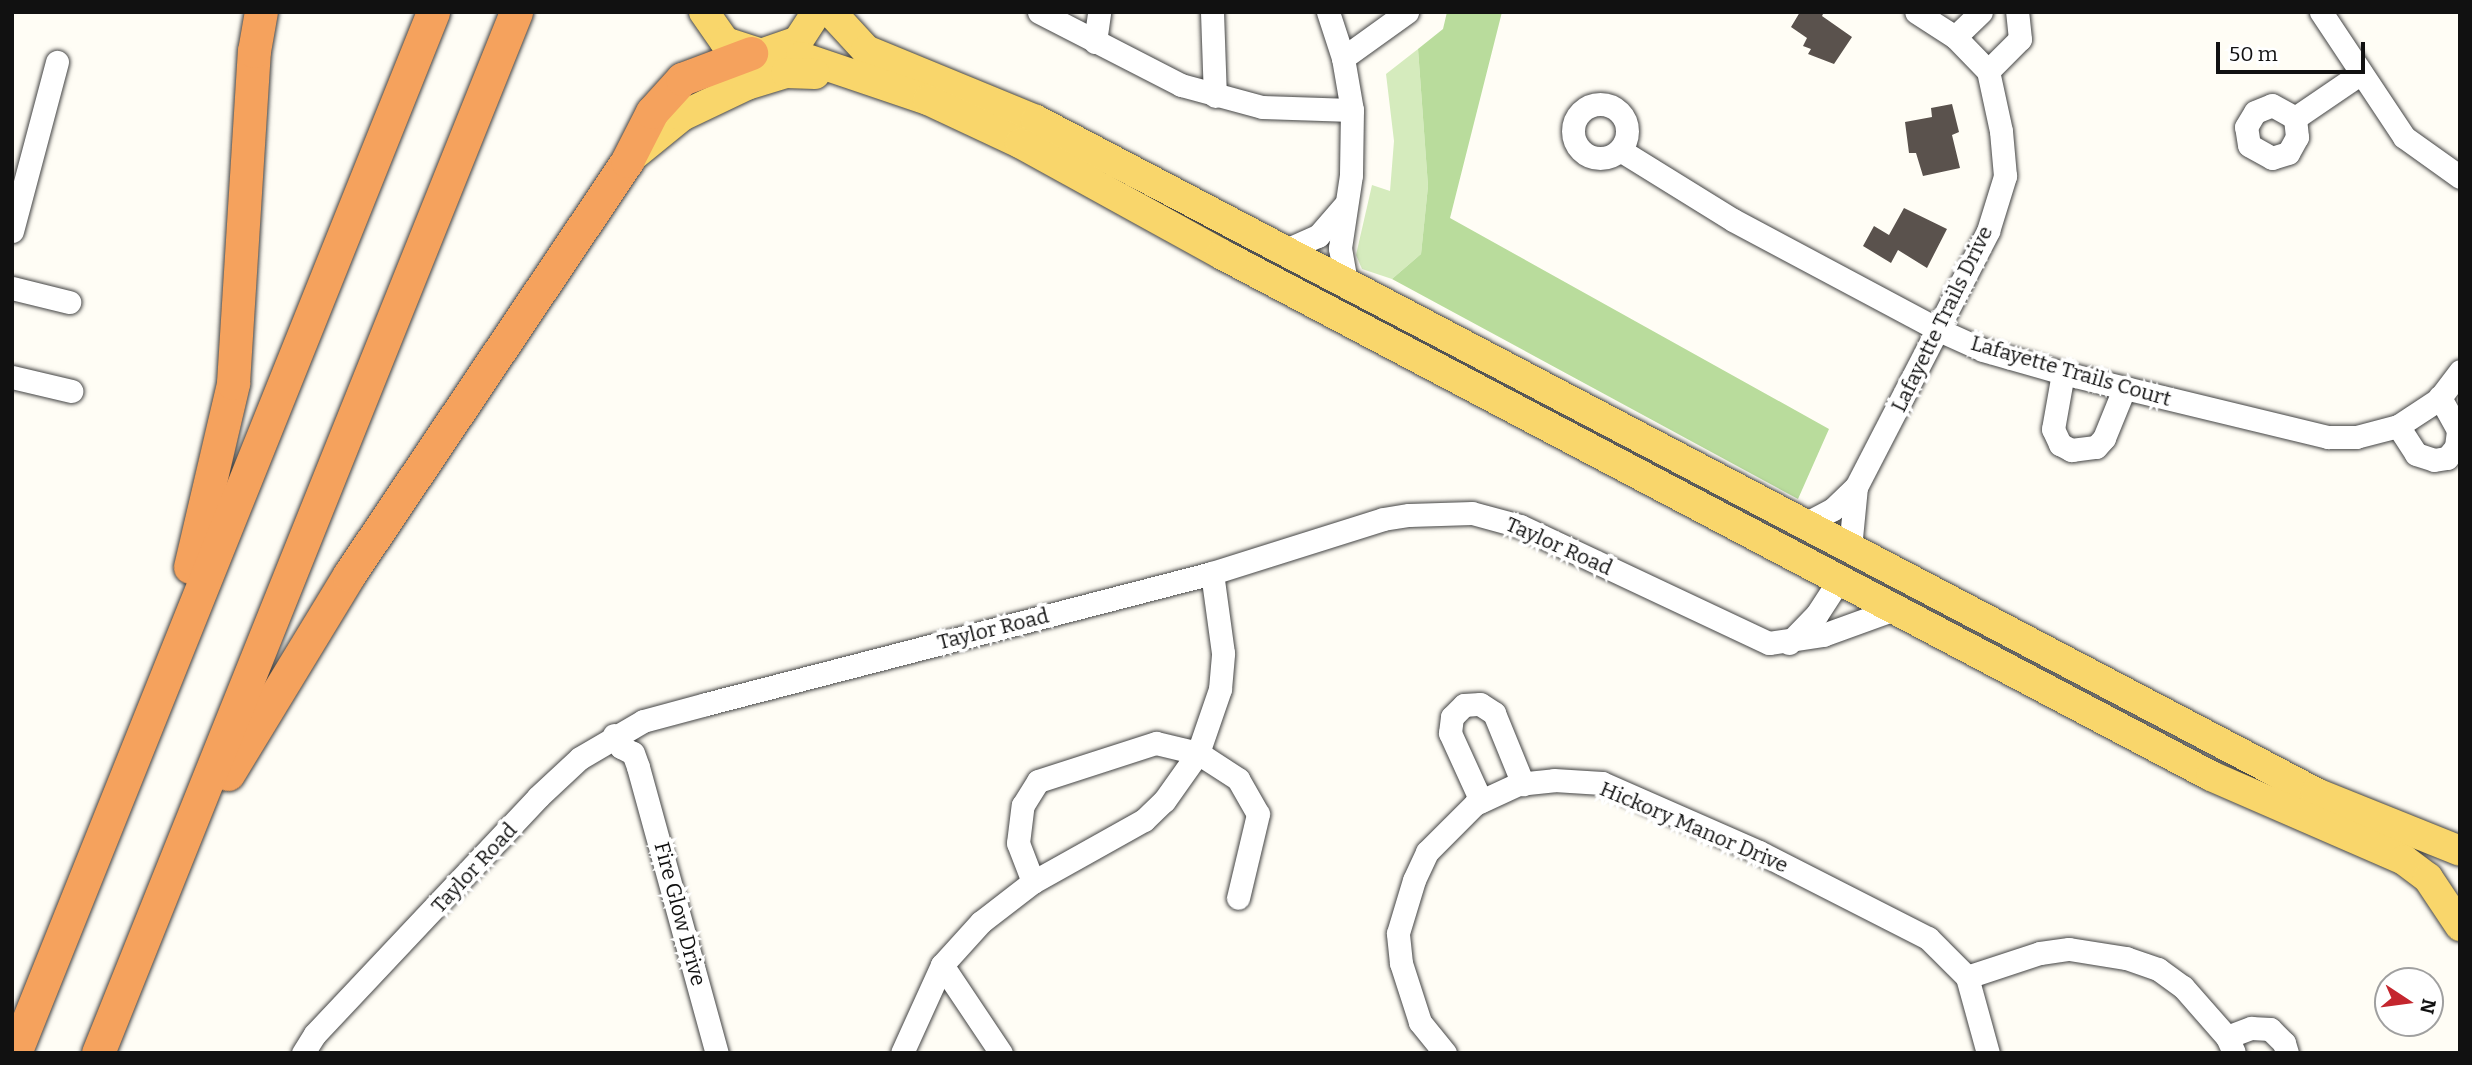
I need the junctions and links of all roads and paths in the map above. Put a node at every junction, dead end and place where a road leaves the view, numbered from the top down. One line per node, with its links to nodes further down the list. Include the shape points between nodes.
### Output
1 (261, 12): 52 (highway, via 254,51 233,383 208,503 173,632)
2 (433, 12): 52 (highway)
3 (516, 12): 58 (highway)
4 (704, 12): 18 (main road, via 725,42)
5 (817, 12): 18 (main road, via 798,41)
6 (831, 12): 32 (main road, via 866,50 1036,120)
7 (1039, 12): 17 (street)
8 (1099, 12): 17 (street)
9 (1212, 12): 24 (street)
10 (1328, 12): 19 (street)
11 (1407, 12): 19 (street)
12 (1916, 12): 16 (street)
13 (1981, 12): 16 (street)
14 (2017, 12): 21 (street, via 2020,39)
15 (2321, 12): 22 (street)
16 (1955, 37): 21 (street)
17 (1095, 41): 24 (street, via 1181,85)
18 (761, 53): 23 (main road, via 801,57); 28 (highway, via 682,79 652,113)
19 (1343, 58): 25 (street)
20 (57, 62): 31 (street)
21 (1988, 71): 36 (street, Lafayette Trails Drive, via 2005,176 1988,232)
22 (2361, 73): 26 (street); 29 (street, via 2404,137)
23 (848, 75): 28 (main road, via 767,76 682,116); 49 (main road, via 928,100 992,129)
24 (1215, 96): 25 (street, via 1262,107)
25 (1352, 110): 30 (street, via 1351,166)
26 (2295, 118)
27 (1620, 150): 36 (street, Lafayette Trails Court, via 1732,220)
28 (627, 161): 58 (highway, via 349,575)
29 (2460, 177)
30 (1344, 205): 32 (street, via 1318,236); 33 (street, via 1340,248)
31 (12, 231)
32 (1286, 250): 33 (main road)
33 (1346, 282): 45 (main road)
34 (12, 288): 35 (street)
35 (69, 302)
36 (1939, 330): 38 (street, Lafayette Trails Court, via 1983,350); 44 (street, Lafayette Trails Drive)
37 (2460, 372): 42 (street, Lafayette Trails Court)
38 (2063, 373): 40 (street, Lafayette Trails Court); 40 (street, via 2053,429 2060,444 2071,450 2096,447 2104,438)
39 (12, 377): 41 (street)
40 (2124, 389): 43 (street, Lafayette Trails Court, via 2328,437 2356,437)
41 (71, 391)
42 (2440, 397): 43 (street, Lafayette Trails Court); 43 (street, via 2458,430 2456,447 2447,458 2434,460 2416,454)
43 (2398, 426)
44 (1856, 487): 45 (street, Lafayette Trails Drive, via 1833,509); 46 (street, Lafayette Trails Drive)
45 (1805, 524): 46 (main road)
46 (1850, 548): 47 (main road)
47 (1893, 571): 49 (main road, via 1863,572); 57 (main road, via 2316,793)
48 (1212, 573): 51 (street, Taylor Road, via 1383,519 1472,513 1547,537 1769,643); 53 (street, Taylor Road, via 643,721); 54 (street, via 1223,653 1220,689)
49 (1839, 580): 50 (main road); 51 (street, via 1817,614)
50 (1895, 609): 51 (street, Taylor Road); 61 (main road, via 2211,776 2404,860 2428,877)
51 (1789, 643)
52 (169, 670): 65 (highway)
53 (617, 741): 67 (street, Taylor Road, via 580,758 537,797 315,1034); 68 (street, Fire Glow Drive, via 633,753)
54 (1198, 753): 59 (street, via 1144,820); 59 (street, via 1156,743 1038,781 1023,805 1018,843); 60 (street, via 1238,779 1258,814)
55 (1523, 784): 56 (street, Hickory Manor Drive); 56 (street, via 1494,713 1480,704 1464,705 1452,717 1450,733); 63 (street, Hickory Manor Drive, via 1554,780 1602,783 1759,852 1928,938)
56 (1481, 802): 71 (street, Hickory Manor Drive, via 1462,814 1427,852 1403,908 1398,933 1401,963 1420,1022)
57 (2460, 852)
58 (176, 860): 66 (highway)
59 (1033, 883): 62 (street, via 997,907)
60 (1238, 898)
61 (2460, 926)
62 (942, 965): 69 (street); 70 (street)
63 (1967, 977): 64 (street, via 2069,949 2126,958 2158,969 2183,987); 72 (street, Hickory Manor Drive)
64 (2231, 1045): 73 (street, via 2251,1028 2270,1029)
65 (15, 1053)
66 (99, 1053)
67 (303, 1053)
68 (717, 1053)
69 (901, 1053)
70 (1001, 1053)
71 (1445, 1053)
72 (1989, 1053)
73 (2287, 1053)

